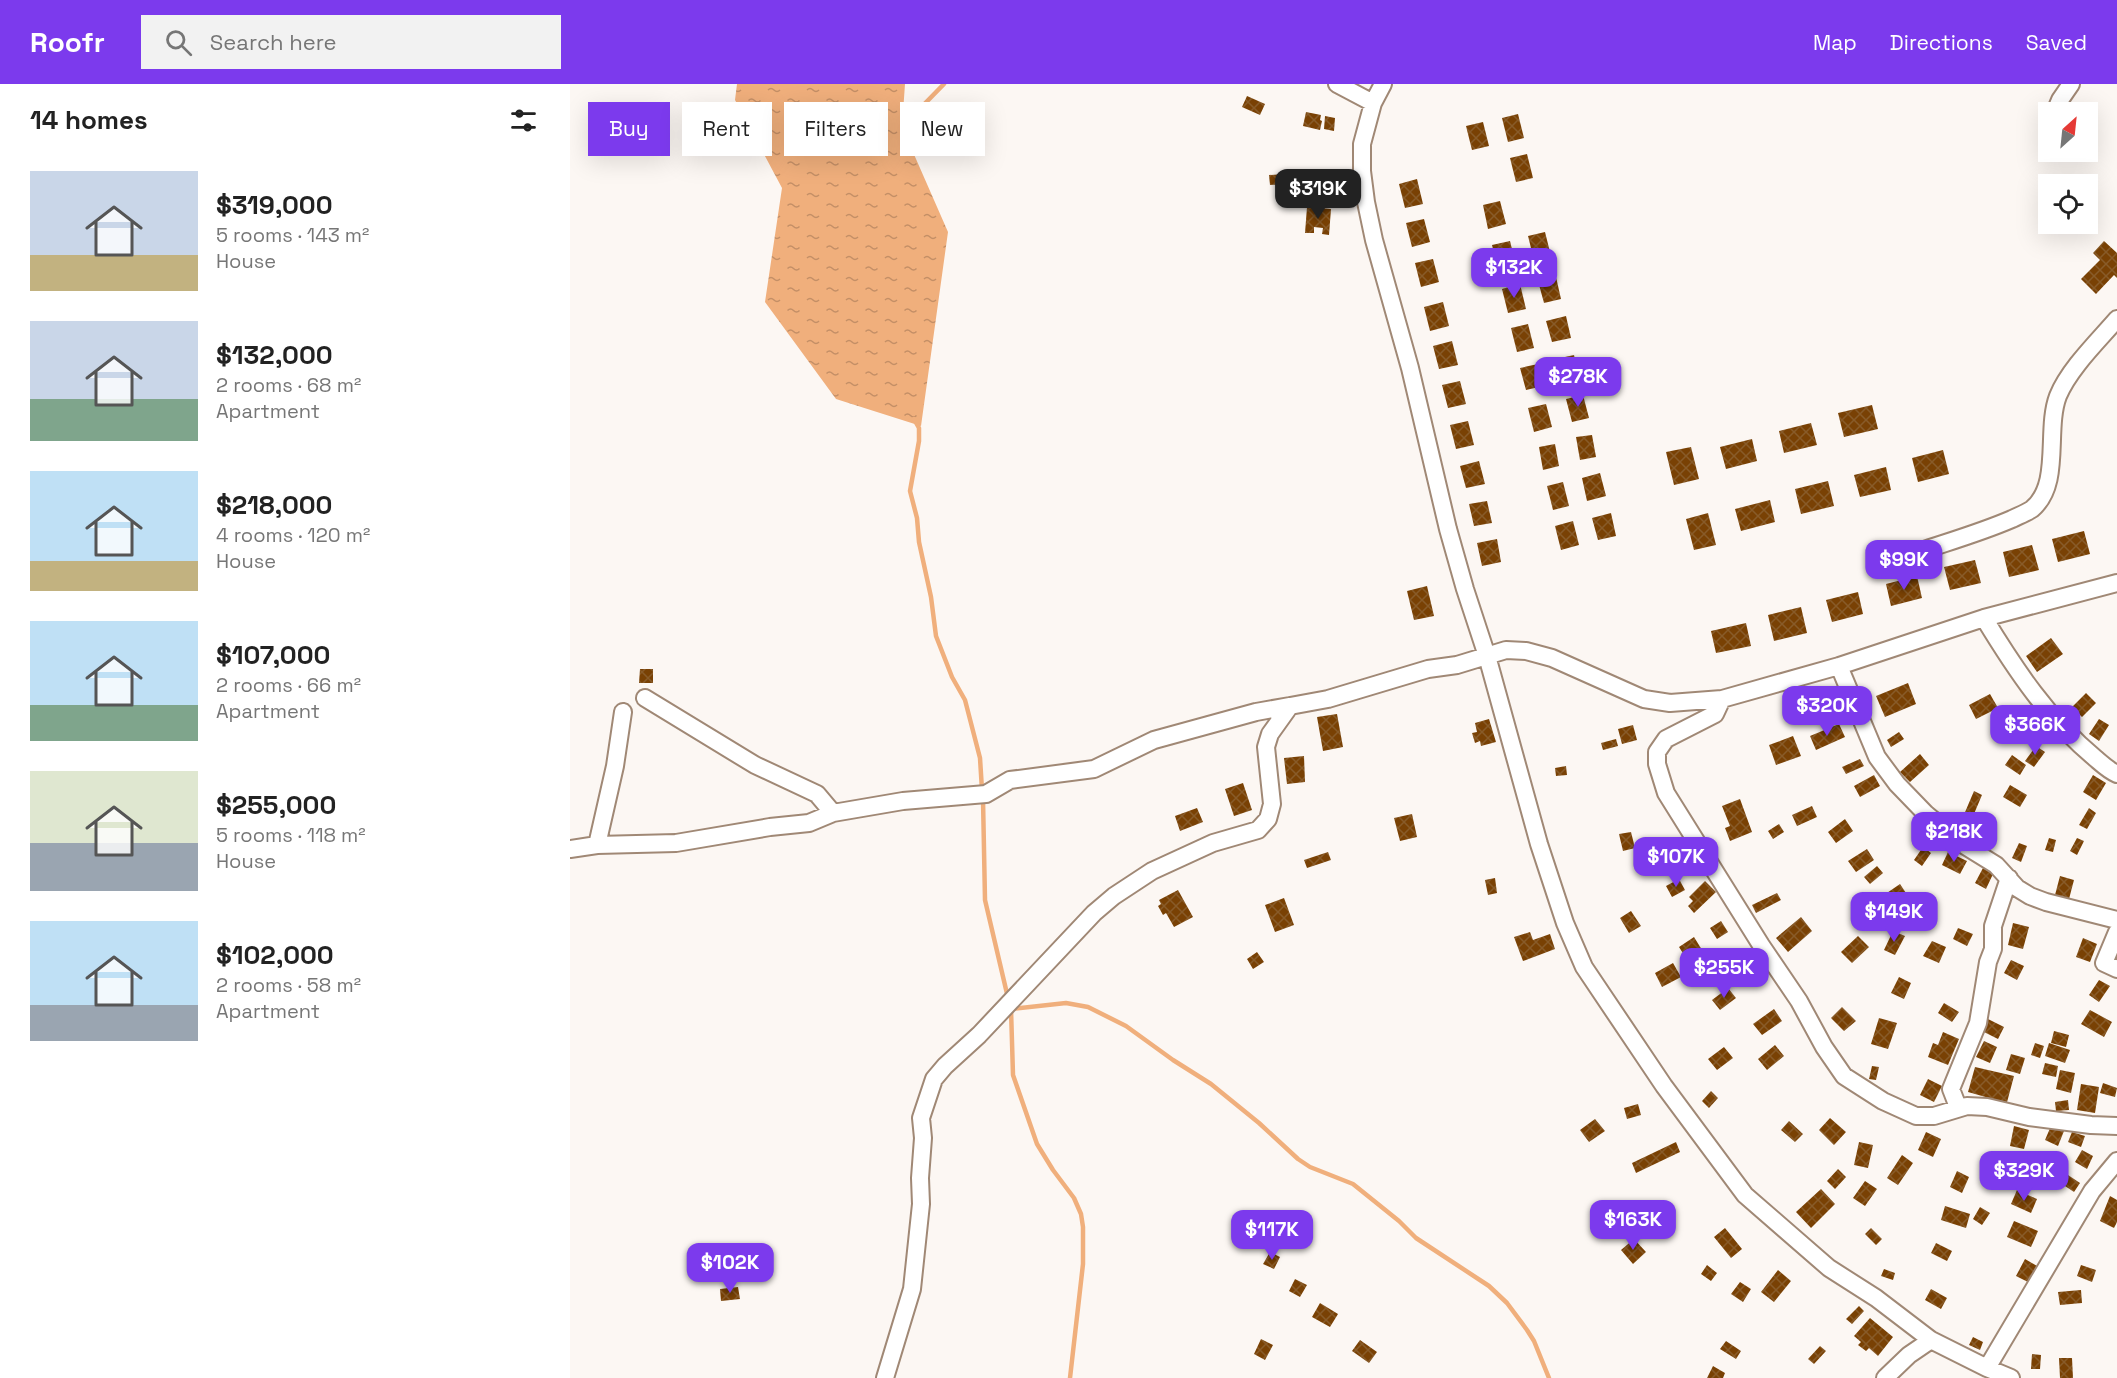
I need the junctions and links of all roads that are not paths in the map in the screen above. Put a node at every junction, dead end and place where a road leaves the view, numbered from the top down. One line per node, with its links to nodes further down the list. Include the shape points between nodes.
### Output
1 (1337, 84): 5 (street)
2 (1383, 84): 5 (street)
3 (2071, 84): 4 (street)
4 (2059, 102)
5 (1373, 104): 10 (street, via 1362,144 1368,212 1451,539)
6 (2117, 320): 7 (street, via 2059,394 2052,419 2044,496 2031,510 2003,523)
7 (1921, 551)
8 (2117, 583): 9 (street)
9 (1984, 618): 11 (street); 16 (street, via 2031,691 2077,744)
10 (1487, 656): 13 (street, via 1506,650 1552,658 1644,699 1670,703); 14 (street); 27 (street, via 1565,923 1584,967 1611,1009 1745,1195 1829,1268)
11 (1839, 666): 13 (street); 20 (street, via 1877,757 1897,784 1926,814)
12 (645, 698): 17 (street, via 755,765 817,794)
13 (1722, 699): 24 (street, via 1715,714 1666,739 1657,752 1666,793 1844,1076 1916,1116 1934,1116)
14 (1290, 706): 17 (street, via 1154,740 1094,769 1010,780 986,794 903,801); 29 (street, via 1270,734 1266,747 1272,804 1268,819 1258,830 1214,843 1152,871 1114,896 934,1079 921,1118 921,1204 912,1289)
15 (623, 712): 18 (street)
16 (2117, 774)
17 (833, 813): 18 (street, via 809,823 676,843)
18 (597, 845): 19 (street)
19 (570, 849)
20 (2009, 878): 21 (street, via 2017,888 2046,903); 24 (street, via 1994,926 1978,1023 1951,1089)
21 (2117, 920)
22 (2117, 932): 23 (street, via 2104,963)
23 (2117, 969)
24 (1958, 1107): 25 (street, via 1987,1107 2029,1117)
25 (2117, 1126)
26 (2117, 1161): 28 (street, via 2092,1191)
27 (1931, 1340): 28 (street); 30 (street)
28 (1987, 1368): 31 (street)
29 (885, 1378)
30 (1885, 1378)
31 (2011, 1378)

